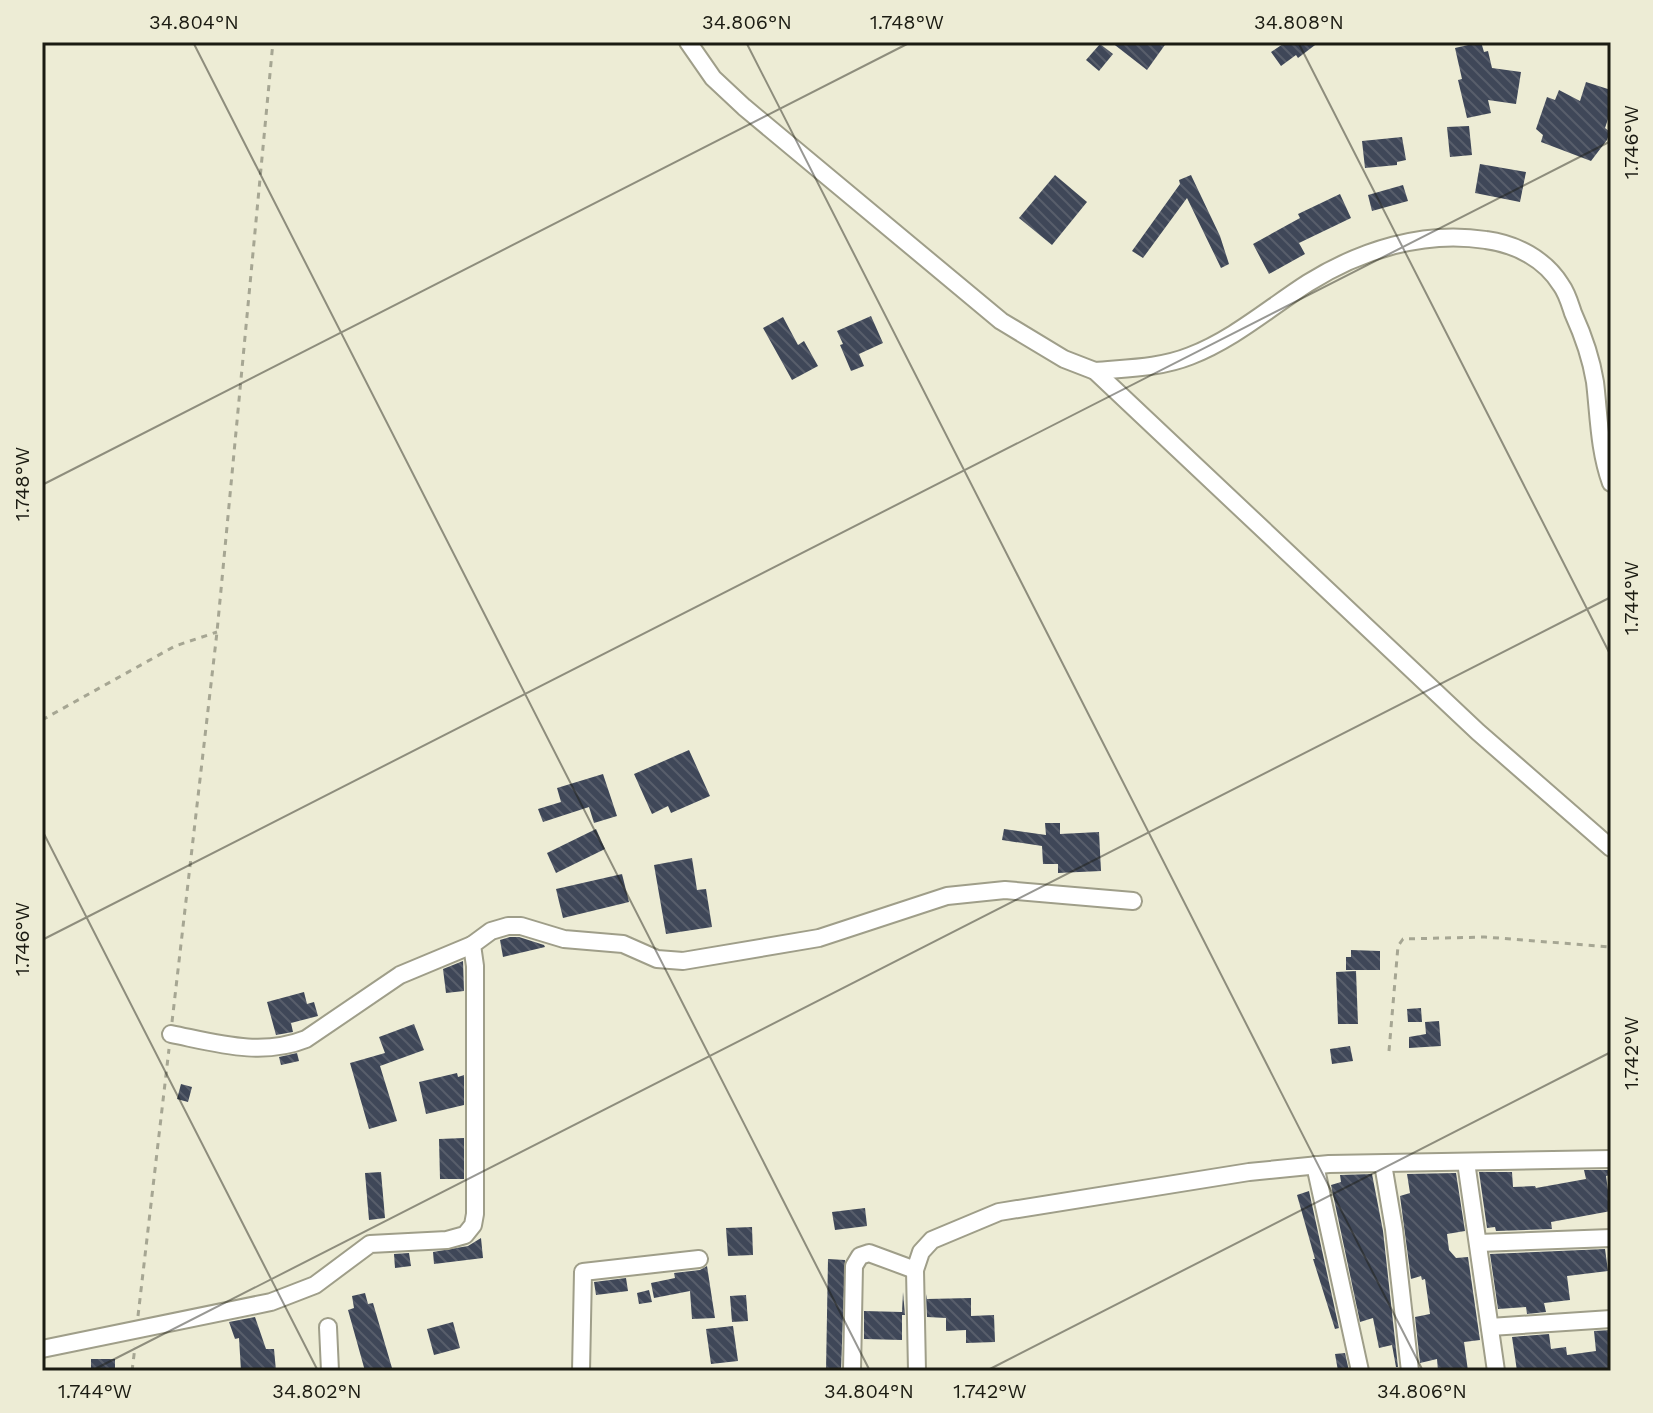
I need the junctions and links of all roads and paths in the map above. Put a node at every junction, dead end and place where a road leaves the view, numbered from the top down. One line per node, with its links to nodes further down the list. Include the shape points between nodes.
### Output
1 (273, 42): 5 (path)
2 (688, 42): 3 (street, via 713,78 744,107 1001,321)
3 (1095, 371): 4 (street, via 1164,365 1190,356 1231,337 1338,266 1371,252 1457,235 1505,243 1543,262 1562,286 1586,343); 7 (street, via 1478,732)
4 (1611, 483)
5 (217, 632): 6 (path, via 175,646); 11 (path)
6 (42, 720)
7 (1611, 848)
8 (1133, 901): 9 (street, via 1005,890 947,896 819,938 683,961 521,926 491,931)
9 (472, 945): 11 (street, via 400,975 288,1046 241,1048); 24 (street, via 475,1214 465,1235 370,1244 315,1285 271,1302)
10 (1611, 947): 12 (path, via 1485,937 1403,939 1398,946)
11 (171, 1034): 24 (path)
12 (1389, 1051)
13 (1611, 1159): 14 (street)
14 (1466, 1162): 15 (street); 18 (street)
15 (1383, 1164): 16 (street); 32 (street)
16 (1315, 1165): 20 (street, via 999,1212 932,1240); 31 (street)
17 (1611, 1238): 18 (street)
18 (1478, 1243): 23 (street)
19 (699, 1259): 28 (street, via 583,1272)
20 (915, 1270): 29 (street, via 869,1253 860,1256 854,1266); 30 (street)
21 (1611, 1319): 23 (street)
22 (328, 1327): 27 (street)
23 (1490, 1327): 33 (street)
24 (137, 1330): 25 (street); 26 (path)
25 (42, 1349)
26 (132, 1371)
27 (330, 1371)
28 (581, 1371)
29 (852, 1371)
30 (917, 1371)
31 (1360, 1371)
32 (1410, 1371)
33 (1496, 1371)

